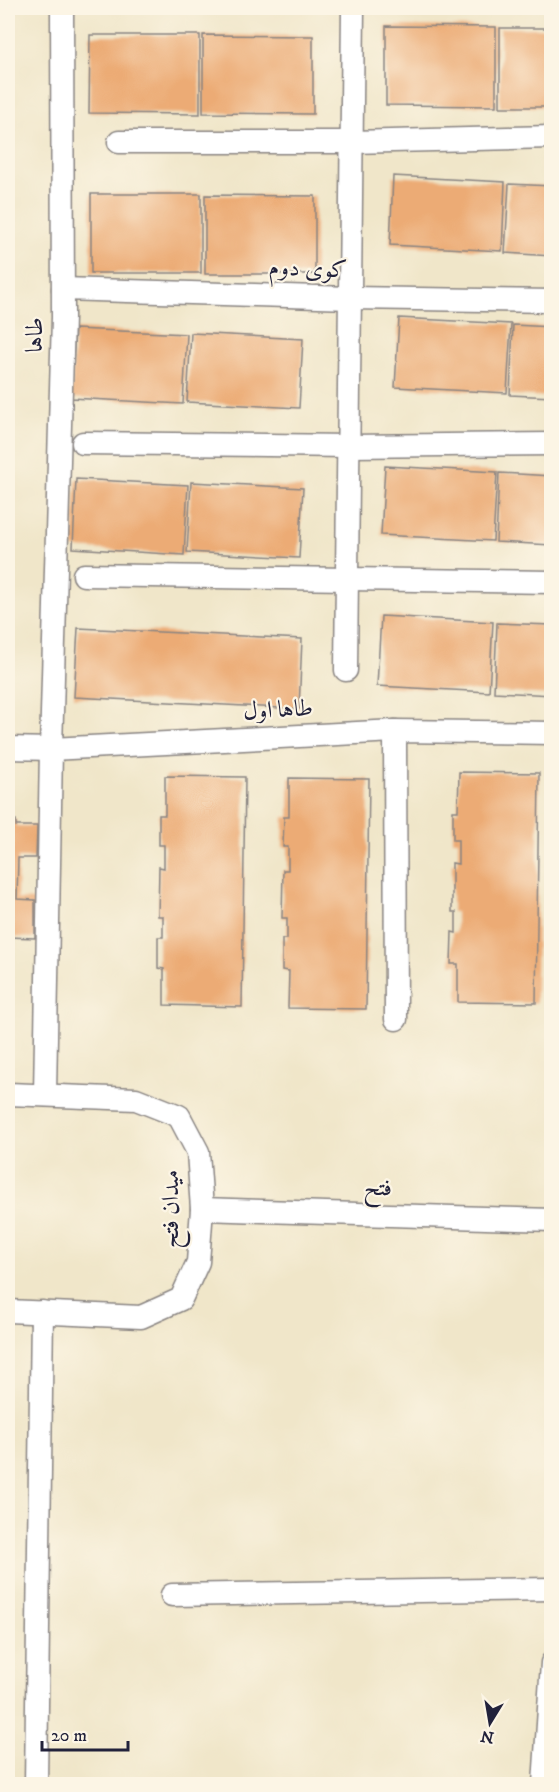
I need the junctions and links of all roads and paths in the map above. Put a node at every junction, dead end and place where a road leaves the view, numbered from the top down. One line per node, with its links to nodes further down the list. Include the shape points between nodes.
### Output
1 (62, 8): 6 (street, طاها)
2 (353, 8): 5 (street)
3 (552, 137): 5 (street)
4 (119, 142): 5 (street)
5 (352, 142): 7 (street)
6 (63, 289): 7 (street, کوی دوم); 19 (street, طاها)
7 (350, 298): 8 (street, کوی دوم); 11 (street)
8 (552, 301)
9 (83, 443): 11 (street)
10 (552, 444): 11 (street)
11 (349, 447): 13 (street)
12 (84, 575): 13 (street)
13 (347, 579): 14 (street); 15 (street)
14 (552, 582)
15 (346, 670)
16 (395, 731): 17 (street, طاها اول); 19 (street, طاها اول); 20 (street)
17 (552, 734)
18 (8, 748): 19 (street, طاها اول)
19 (51, 749): 22 (street, طاها)
20 (396, 1018)
21 (8, 1094): 22 (street, میدان فتح)
22 (45, 1095): 23 (street, میدان فتح, via 136,1099 178,1116 198,1152)
23 (202, 1209): 24 (street, فتح); 26 (street, میدان فتح, via 198,1262 181,1299 141,1317)
24 (552, 1220)
25 (8, 1311): 26 (street, میدان فتح)
26 (42, 1312): 30 (street)
27 (552, 1588): 28 (street)
28 (172, 1595)
29 (552, 1663): 31 (street)
30 (36, 1785)
31 (544, 1785)

